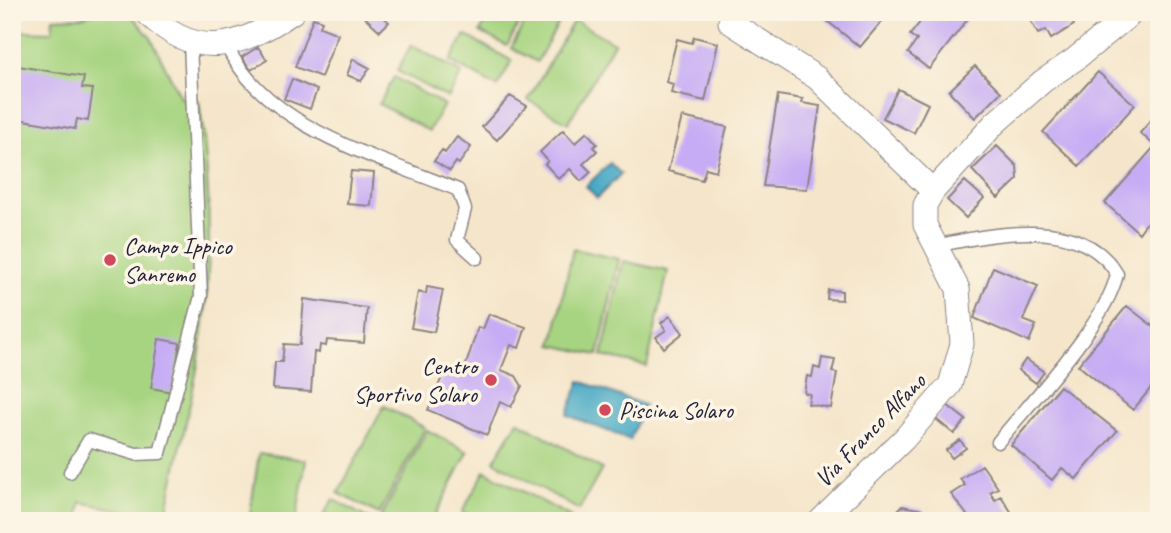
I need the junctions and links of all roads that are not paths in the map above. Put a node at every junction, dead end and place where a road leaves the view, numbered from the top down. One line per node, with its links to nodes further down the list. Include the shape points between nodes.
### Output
1 (146, 12): 5 (street)
2 (293, 12): 6 (street, via 249,39)
3 (1133, 12): 7 (street, Via Franco Alfano, via 995,122)
4 (730, 22): 7 (street, via 817,79)
5 (190, 43): 6 (street); 11 (lane, via 201,296 160,453 136,454 89,440)
6 (225, 43): 9 (lane, via 235,65 256,91 290,116 458,190 465,209 457,240)
7 (933, 191): 8 (street, Via Franco Alfano, via 925,205 925,225)
8 (935, 246): 10 (lane, via 979,236 1062,237 1097,251 1117,274 1107,301); 12 (street, Via Franco Alfano, via 958,289 962,344 950,385 904,439)
9 (477, 258)
10 (998, 442)
11 (71, 472)
12 (820, 521)

